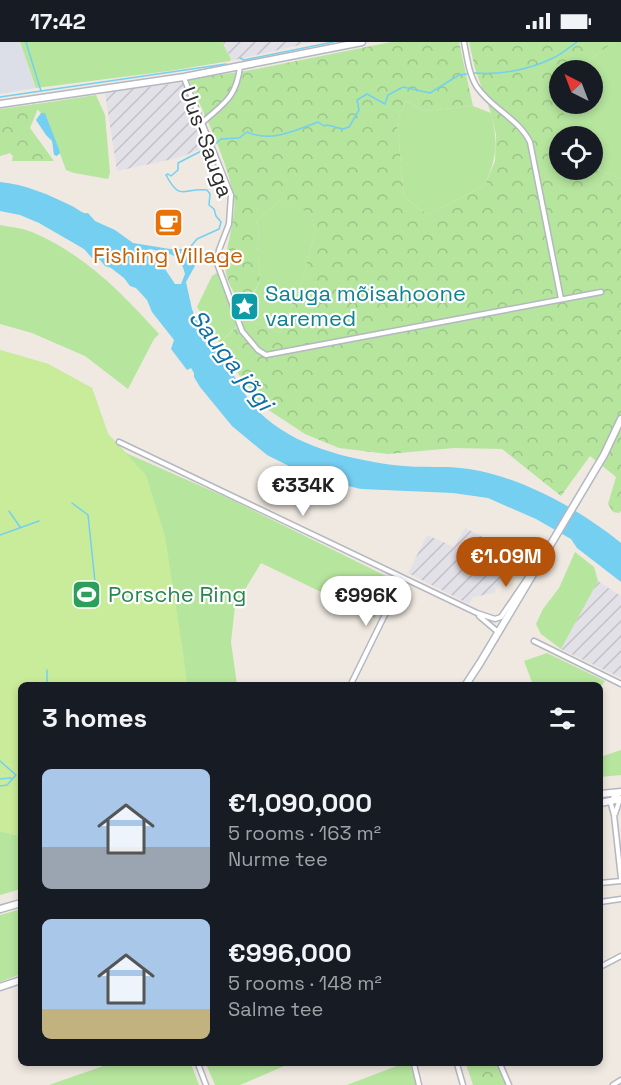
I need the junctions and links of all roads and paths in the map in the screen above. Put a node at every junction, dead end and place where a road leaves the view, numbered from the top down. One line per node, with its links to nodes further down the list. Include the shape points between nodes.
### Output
1 (362, 42): 3 (main road)
2 (464, 42): 8 (street, via 477,87 518,124 530,142)
3 (240, 67): 4 (main road); 6 (street, via 233,94)
4 (184, 77): 5 (main road); 6 (street, Uus-Sauga)
5 (0, 104)
6 (203, 123): 8 (street, Uus-Sauga, via 231,195 230,224 218,263 242,331 266,355)
7 (601, 292): 8 (street, Uus-Sauga)
8 (561, 299)
9 (621, 419): 11 (main road)
10 (119, 442): 12 (street)
11 (537, 565): 14 (street, via 501,617); 15 (main road)
12 (403, 578): 13 (street); 18 (street)
13 (477, 613): 14 (street); 15 (street)
14 (495, 619): 15 (street)
15 (500, 629): 17 (main road)
16 (534, 641): 21 (street)
17 (480, 663): 19 (main road); 20 (main road)
18 (352, 682)
19 (468, 682)
20 (472, 682)
21 (621, 684)
22 (603, 794): 23 (main road)
23 (619, 797): 24 (main road); 25 (street); 25 (street, via 612,809)
24 (603, 801)
25 (614, 814): 26 (street)
26 (621, 877): 27 (street)
27 (603, 883)
28 (621, 899): 29 (street)
29 (603, 902)
30 (18, 904): 31 (main road)
31 (0, 909)
32 (621, 956): 33 (street)
33 (603, 965)
34 (18, 981): 35 (main road)
35 (0, 987)
36 (199, 1066): 41 (street)
37 (414, 1066): 42 (street)
38 (458, 1066): 43 (street)
39 (501, 1066): 44 (street)
40 (621, 1080): 45 (street)
41 (206, 1085)
42 (419, 1085)
43 (464, 1085)
44 (510, 1085)
45 (613, 1085)

